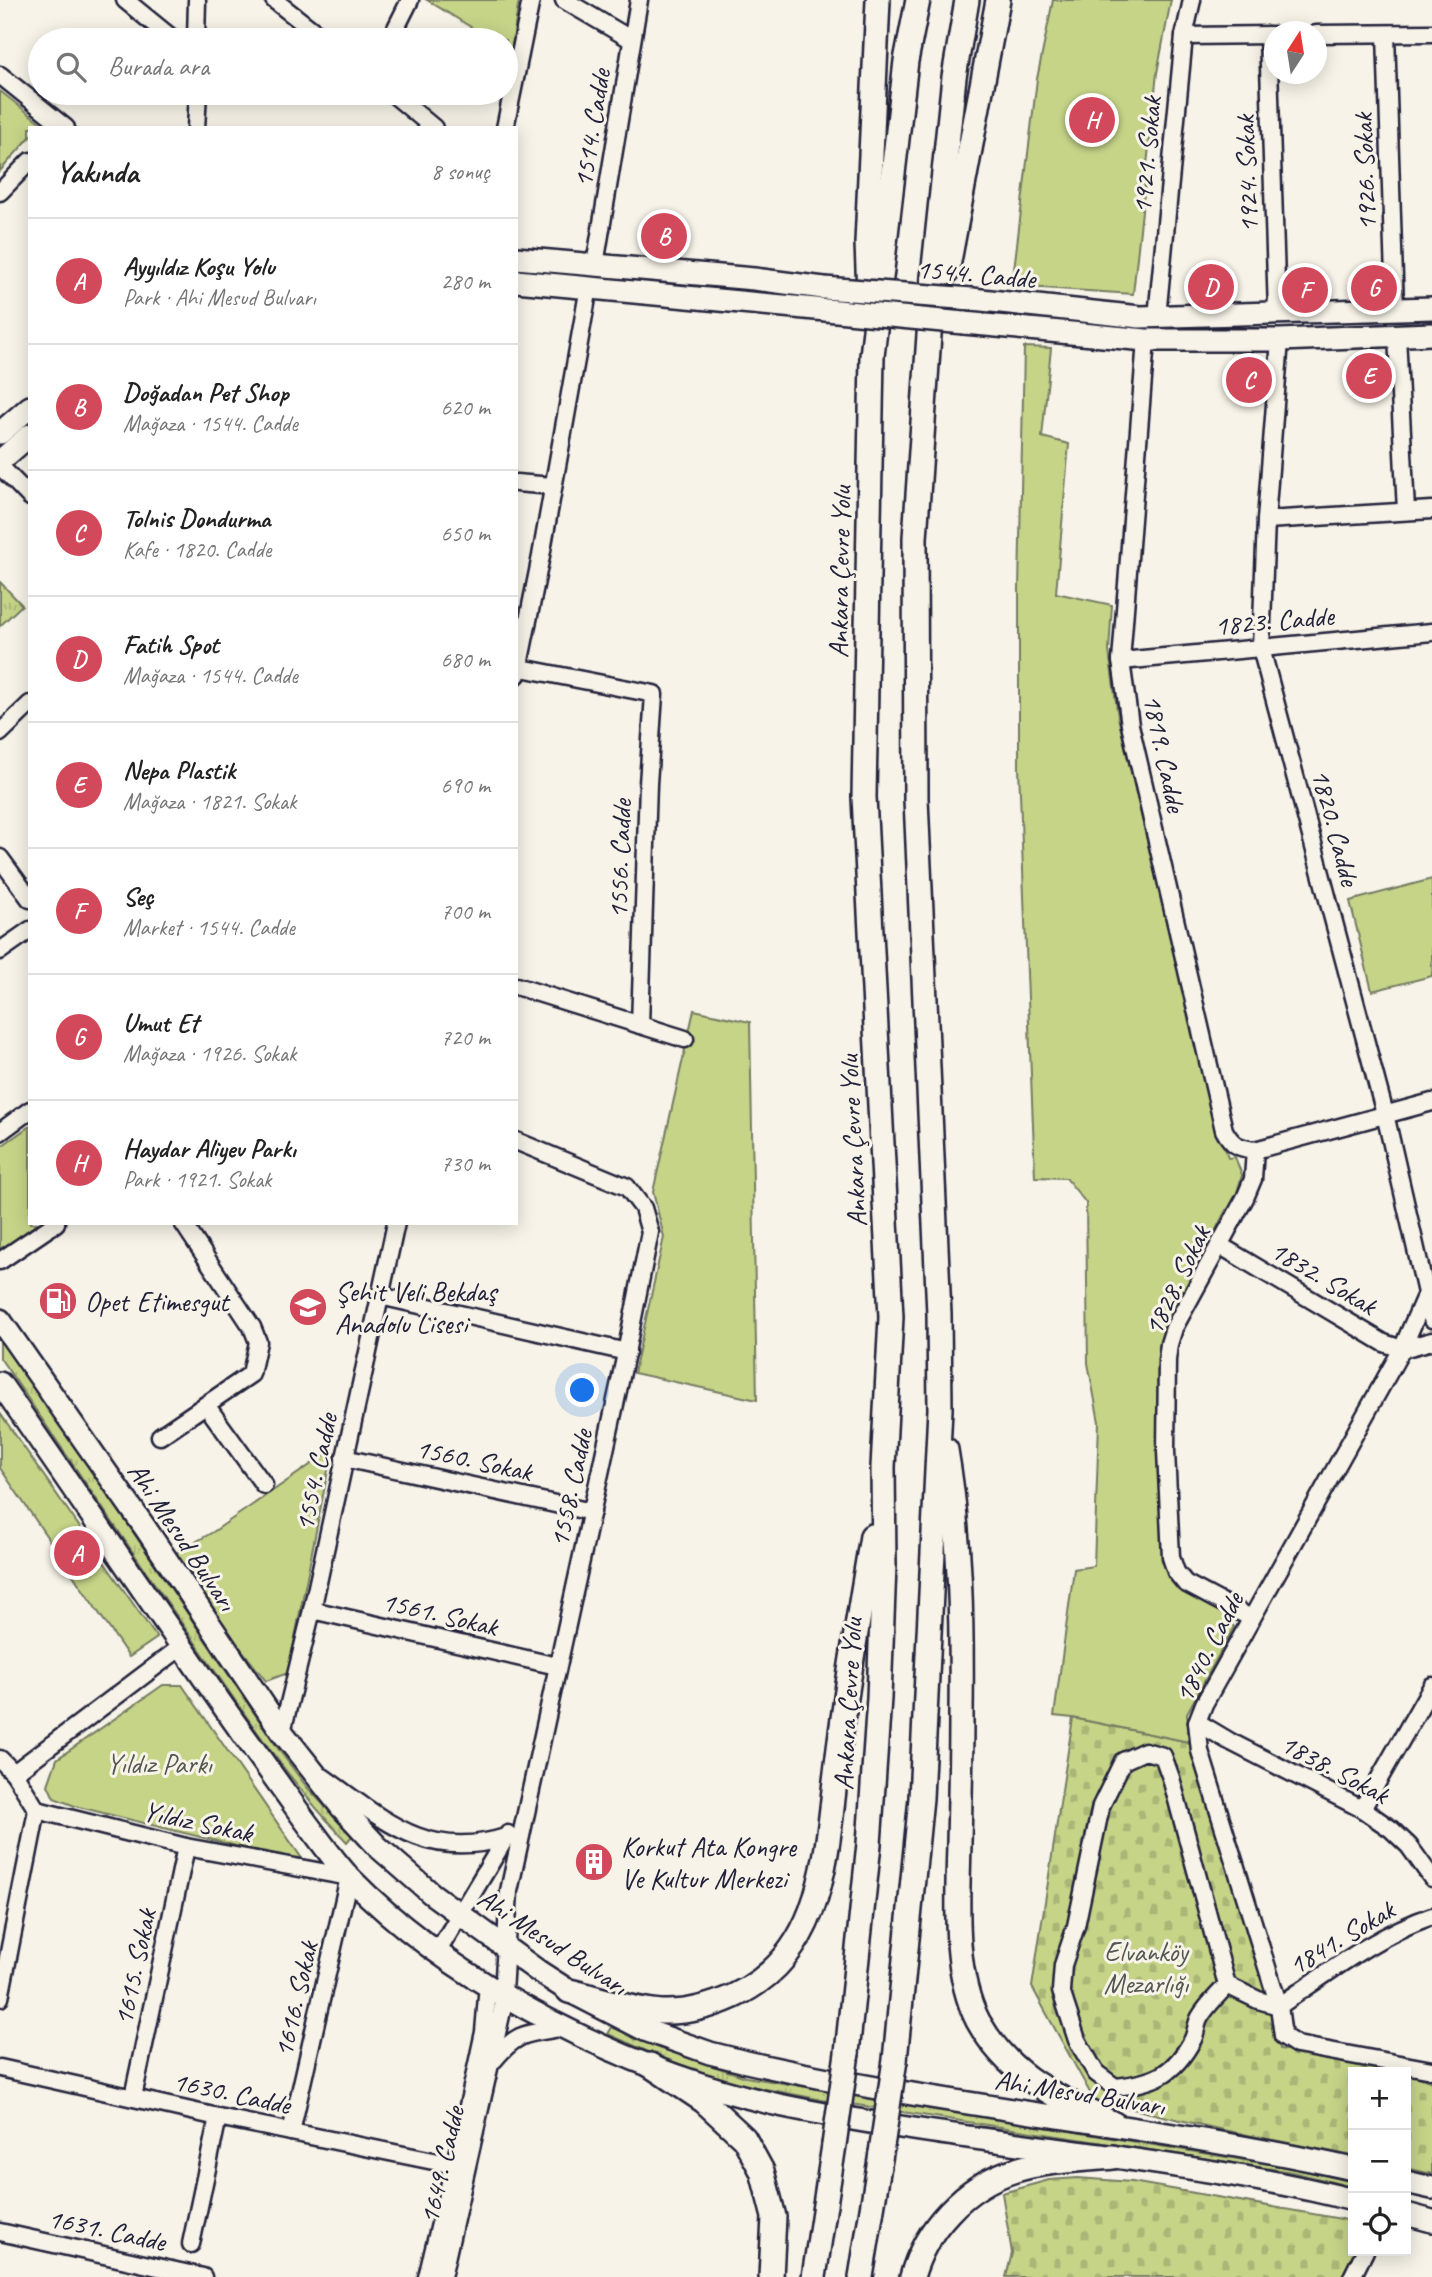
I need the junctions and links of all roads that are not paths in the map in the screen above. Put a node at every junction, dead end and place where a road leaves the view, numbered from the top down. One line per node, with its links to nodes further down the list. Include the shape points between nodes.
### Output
1 (125, 0): 13 (street)
2 (197, 0): 14 (street)
3 (274, 0): 15 (street)
4 (410, 0): 16 (street)
5 (531, 0): 23 (street)
6 (564, 0): 22 (street)
7 (639, 0): 22 (street, 1514. Cadde)
8 (878, 0): 51 (highway, via 867,243)
9 (918, 0): 51 (highway, Ankara Çevre Yolu, via 906,61)
10 (967, 0): 52 (highway, via 954,77)
11 (998, 0): 52 (highway)
12 (1192, 0): 21 (street, 1921. Sokak)
13 (159, 28)
14 (196, 28)
15 (310, 28)
16 (396, 28)
17 (1432, 33): 19 (street)
18 (1327, 34): 19 (street)
19 (1387, 34): 44 (street, 1926. Sokak)
20 (1264, 35): 21 (street)
21 (1184, 36): 46 (street, 1921. Sokak)
22 (632, 40): 40 (street, 1514. Cadde)
23 (518, 64)
24 (0, 75): 26 (street)
25 (1272, 84): 45 (street, 1924. Sokak)
26 (28, 98)
27 (37, 105): 32 (street)
28 (197, 105): 33 (street)
29 (201, 105): 34 (street)
30 (406, 105): 35 (street)
31 (510, 105): 36 (street)
32 (63, 126)
33 (196, 126)
34 (206, 126)
35 (432, 126)
36 (505, 126)
37 (28, 163): 38 (street)
38 (0, 192)
39 (518, 258): 40 (main road, 1544. Cadde)
40 (595, 265): 46 (main road, 1544. Cadde, bridge)
41 (518, 281): 42 (main road, 1544. Cadde)
42 (589, 287): 49 (main road, 1544. Cadde, bridge); 58 (street)
43 (1432, 308): 44 (main road, 1544. Cadde)
44 (1395, 309): 45 (main road, 1544. Cadde)
45 (1277, 312): 46 (main road, 1544. Cadde)
46 (1157, 317)
47 (1432, 334): 48 (main road, 1544. Cadde)
48 (1397, 336): 50 (main road, 1544. Cadde); 61 (street)
49 (1146, 340): 50 (main road, 1544. Cadde); 65 (street, 1819. Cadde)
50 (1280, 340): 62 (street, 1820. Cadde)
51 (872, 355): 100 (highway, Ankara Çevre Yolu, via 864,797 891,1317)
52 (927, 382): 97 (highway, via 915,538 916,799)
53 (28, 409): 54 (main road)
54 (0, 433)
55 (28, 437): 56 (main road)
56 (0, 464): 59 (street)
57 (518, 483): 58 (street)
58 (553, 486): 66 (street)
59 (28, 495)
60 (1432, 510): 61 (street)
61 (1406, 511): 62 (street)
62 (1266, 520): 64 (street, 1820. Cadde)
63 (1431, 635): 64 (street, 1823. Cadde)
64 (1261, 648): 65 (street, 1823. Cadde); 79 (street, 1820. Cadde)
65 (1121, 661): 82 (street, 1819. Cadde, via 1130,725 1224,1130 1239,1148)
66 (518, 665)
67 (518, 670): 75 (street, 1556. Cadde, via 654,694)
68 (28, 706): 69 (street)
69 (0, 733)
70 (0, 858): 71 (street)
71 (28, 896)
72 (28, 931): 73 (street)
73 (0, 951)
74 (518, 987): 75 (street)
75 (640, 1026): 76 (street)
76 (685, 1039)
77 (1432, 1102): 79 (street)
78 (28, 1111): 80 (street)
79 (1385, 1114): 82 (street); 88 (street, 1820. Cadde)
80 (0, 1132)
81 (518, 1142): 94 (street, 1558. Cadde, via 627,1187 643,1208 649,1243)
82 (1255, 1150): 86 (street, 1828. Sokak, via 1253,1178)
83 (53, 1225): 87 (street)
84 (184, 1225): 96 (street, via 252,1327 257,1342 251,1374)
85 (396, 1225): 89 (street, 1554. Cadde)
86 (1220, 1246): 93 (street, 1832. Sokak, via 1370,1335); 104 (street, 1828. Sokak, via 1169,1344 1166,1451 1171,1557 1185,1583)
87 (0, 1261)
88 (1426, 1294): 90 (street, 1820. Cadde); 93 (street, 1840. Cadde)
89 (380, 1296): 94 (street); 99 (street, 1554. Cadde)
90 (1432, 1319)
91 (0, 1320): 109 (main road, Ahi Mesud Bulvarı)
92 (1432, 1341): 93 (street)
93 (1402, 1349): 104 (street, 1840. Cadde)
94 (627, 1352): 102 (street, 1558. Cadde)
95 (0, 1383): 105 (main road, Ahi Mesud Bulvarı)
96 (206, 1405): 98 (street); 101 (street)
97 (940, 1409): 137 (highway, via 955,1501 961,1602 958,1912 969,1999 985,2033 1017,2071 1039,2088); 155 (highway, bridge, via 921,1798 895,2060)
98 (160, 1436)
99 (344, 1458): 102 (street, 1560. Sokak); 103 (street, 1554. Cadde)
100 (883, 1467): 127 (highway, via 821,1878 815,1904 797,1941 772,1972 750,1988 694,2009 644,2009); 154 (highway, Ankara Çevre Yolu, bridge, via 884,1564 869,1844 847,2053)
101 (264, 1485)
102 (592, 1512): 106 (street, 1558. Cadde)
103 (312, 1610): 106 (street, 1561. Sokak); 109 (street, 1554. Cadde)
104 (1251, 1618): 108 (street, 1840. Cadde)
105 (181, 1647): 112 (street); 118 (main road, Ahi Mesud Bulvarı)
106 (557, 1666): 113 (street, 1558. Cadde)
107 (1432, 1686): 114 (street)
108 (1197, 1723): 114 (street, 1838. Sokak); 129 (street, 1840. Cadde, via 1200,1751)
109 (282, 1732): 111 (main road, Ahi Mesud Bulvarı)
110 (0, 1759): 112 (street)
111 (308, 1766): 116 (street, via 412,1836 453,1845); 120 (main road, Ahi Mesud Bulvarı, via 377,1847)
112 (14, 1773): 115 (street)
113 (528, 1798): 116 (street); 122 (street, 1558. Cadde, via 509,1891)
114 (1362, 1809): 119 (street, 1838. Sokak, via 1409,1846)
115 (37, 1810): 117 (street, Yıldız Sokak); 124 (street)
116 (506, 1837): 120 (street)
117 (186, 1847): 118 (street, Yıldız Sokak); 135 (street, 1615. Sokak)
118 (349, 1877): 123 (main road, Ahi Mesud Bulvarı); 138 (street, 1616. Sokak)
119 (1432, 1878)
120 (461, 1915): 122 (main road, Ahi Mesud Bulvarı); 123 (street)
121 (1432, 1916): 129 (street, 1841. Sokak, via 1373,1943)
122 (507, 1948): 126 (street, 1558. Cadde); 127 (main road, Ahi Mesud Bulvarı)
123 (438, 1951): 126 (main road, Ahi Mesud Bulvarı)
124 (3, 1966): 128 (street)
125 (1227, 1985): 125 (street, via 1171,1778 1163,1756 1145,1751 1123,1761 1101,1806 1076,1926 1063,1965 1061,1990 1077,2040 1096,2073 1115,2087 1141,2085 1167,2074 1180,2060 1199,2018); 129 (street)
126 (495, 1989): 130 (main road, Ahi Mesud Bulvarı); 131 (street, 1649. Cadde, via 502,2011); 140 (street, 1649. Cadde)
127 (569, 1990): 137 (main road, Ahi Mesud Bulvarı, via 645,2030 742,2061 956,2101)
128 (0, 1998)
129 (1279, 2006): 134 (street, 1840. Cadde, via 1283,2036 1297,2045)
130 (566, 2027): 131 (street, via 525,2033 505,2046); 132 (main road, Ahi Mesud Bulvarı)
131 (491, 2065): 152 (street, 1649. Cadde)
132 (650, 2066): 139 (main road, Ahi Mesud Bulvarı, via 793,2108); 153 (highway, via 704,2101 744,2138 762,2171 774,2217)
133 (0, 2068): 135 (street, 1630. Cadde)
134 (1432, 2070)
135 (133, 2097): 136 (street, 1630. Cadde)
136 (218, 2117): 138 (street, 1630. Cadde); 148 (street)
137 (1114, 2124): 141 (main road, Ahi Mesud Bulvarı)
138 (291, 2132): 140 (street, 1630. Cadde)
139 (1113, 2157): 144 (main road, Ahi Mesud Bulvarı); 156 (highway, via 1026,2168 994,2177 967,2193 940,2221 920,2253)
140 (453, 2165): 151 (street, 1649. Cadde)
141 (1348, 2168)
142 (1411, 2183): 143 (main road)
143 (1432, 2188)
144 (1348, 2199)
145 (1411, 2215): 146 (main road)
146 (1432, 2221)
147 (0, 2232): 150 (street, 1631. Cadde)
148 (191, 2244)
149 (1362, 2256): 157 (street)
150 (196, 2276)
151 (427, 2277)
152 (442, 2277)
153 (771, 2277)
154 (814, 2277)
155 (861, 2277)
156 (912, 2277)
157 (1352, 2277)

